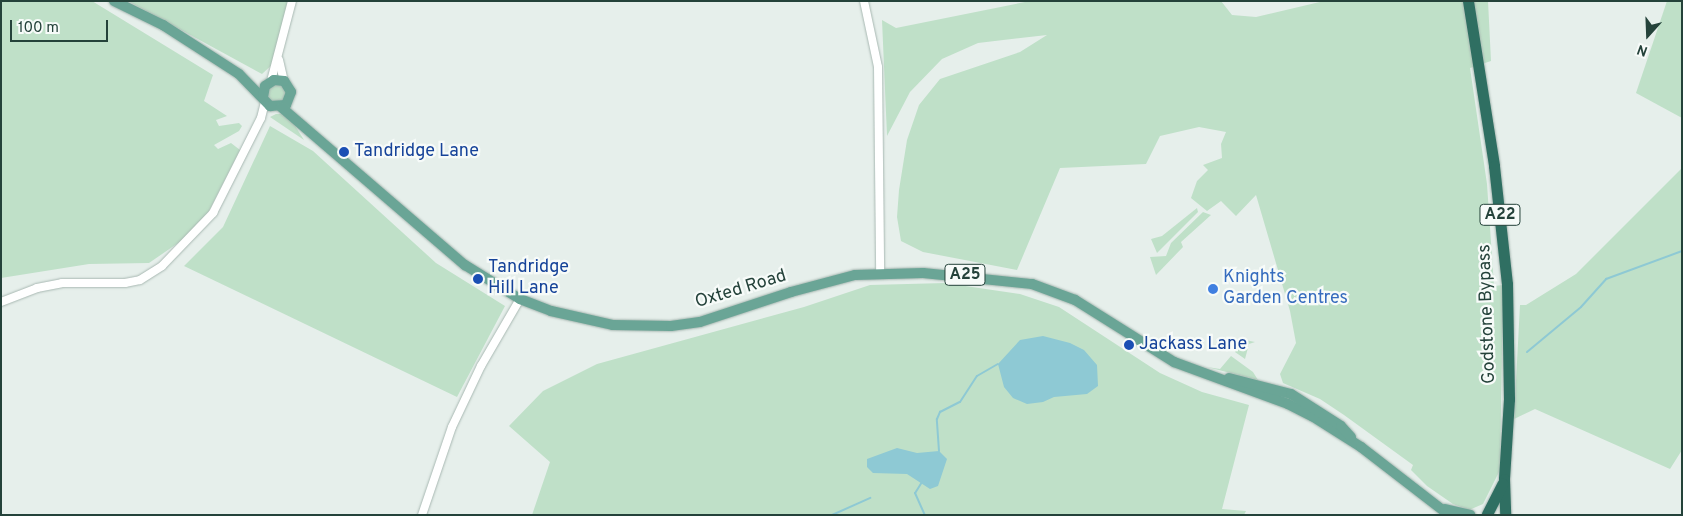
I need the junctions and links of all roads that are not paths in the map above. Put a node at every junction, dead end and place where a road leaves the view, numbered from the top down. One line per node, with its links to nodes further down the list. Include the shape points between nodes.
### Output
1 (114, 1): 6 (main road, via 162,25)
2 (292, 1): 5 (street)
3 (864, 1): 14 (street, via 878,66)
4 (1468, 1): 17 (highway, Godstone Bypass / A22, via 1494,166 1507,284 1509,399)
5 (279, 60): 7 (street); 8 (street)
6 (239, 74): 8 (main road); 10 (main road)
7 (284, 81): 8 (main road); 9 (main road)
8 (269, 82): 10 (main road)
9 (291, 96): 11 (main road); 13 (main road, Oxted Road / A25)
10 (264, 99): 11 (main road); 12 (street)
11 (278, 108): 12 (street); 13 (main road, Oxted Road / A25)
12 (261, 118): 16 (street, via 213,214 151,275 125,283 62,283 37,288)
13 (311, 132): 15 (main road, Oxted Road / A25, via 458,259)
14 (880, 272): 15 (main road, Oxted Road / A25, via 825,282 700,322 671,326 613,326 585,321); 18 (main road, Oxted Road / A25, via 981,276 1048,289 1075,300 1174,362 1218,378 1261,384 1291,394 1341,426 1356,444)
15 (520, 299): 20 (street, via 481,366 452,427)
16 (1, 302)
17 (1504, 478): 19 (highway, Godstone Bypass / A22); 22 (highway, Godstone Bypass / A22)
18 (1447, 512): 21 (main road, Oxted Road / A25)
19 (1486, 514)
20 (422, 515)
21 (1470, 515)
22 (1506, 515)

